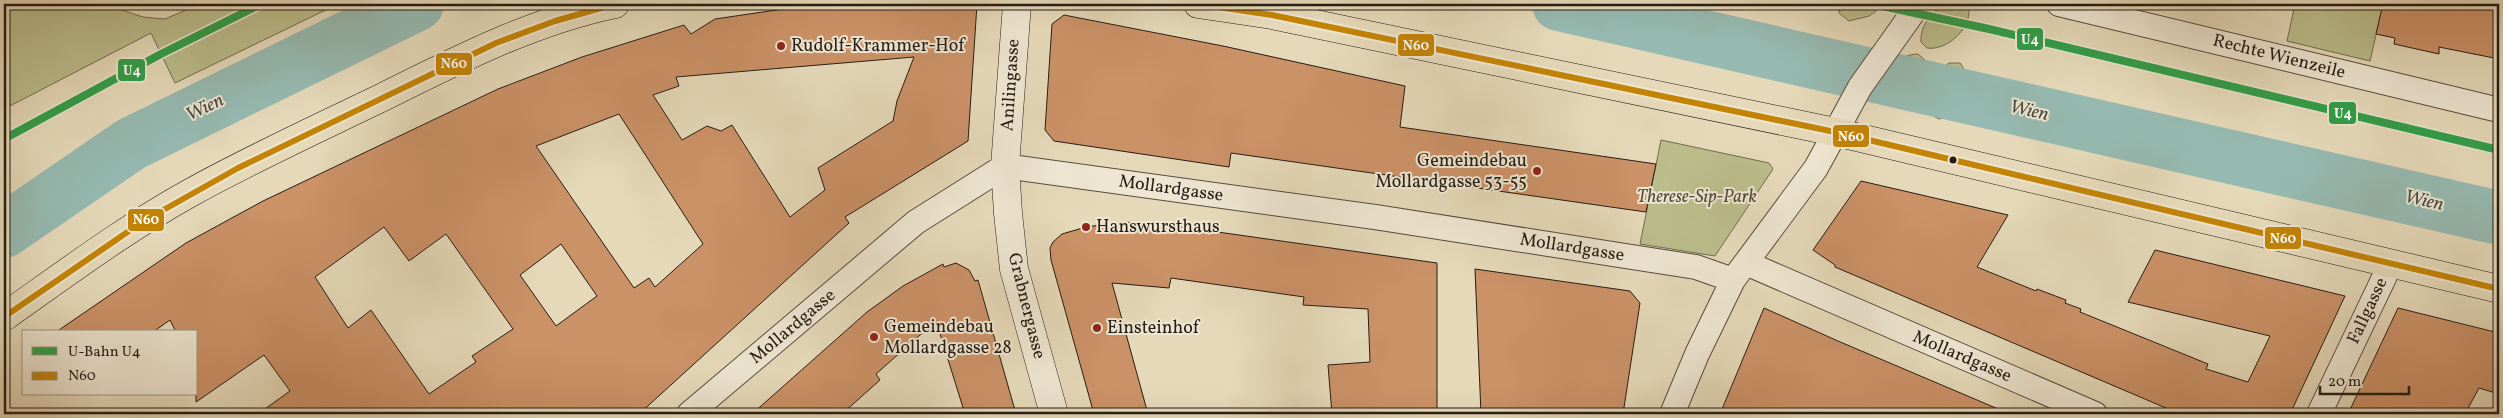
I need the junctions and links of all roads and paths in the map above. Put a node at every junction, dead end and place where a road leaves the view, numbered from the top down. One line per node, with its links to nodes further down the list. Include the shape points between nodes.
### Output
1 (615, 4): 12 (main road, via 548,23 452,63 243,166 141,222)
2 (1017, 4): 8 (street, Anilingasse)
3 (1198, 4): 7 (main road, via 1272,15)
4 (1919, 4): 7 (street, via 1860,87)
5 (2059, 4): 6 (street, Rechte Wienzeile)
6 (2499, 110)
7 (1841, 122): 9 (main road); 10 (street, via 1816,168)
8 (1005, 166): 10 (street, Mollardgasse); 13 (street, Mollardgasse, via 916,222); 14 (street, Grabnergasse, via 1014,269)
9 (2390, 263): 11 (main road); 17 (street, Fallgasse)
10 (1739, 272): 15 (street, via 1697,354); 16 (street, Mollardgasse)
11 (2499, 289)
12 (4, 317)
13 (690, 414)
14 (1054, 414)
15 (1672, 414)
16 (2095, 414)
17 (2319, 414)

